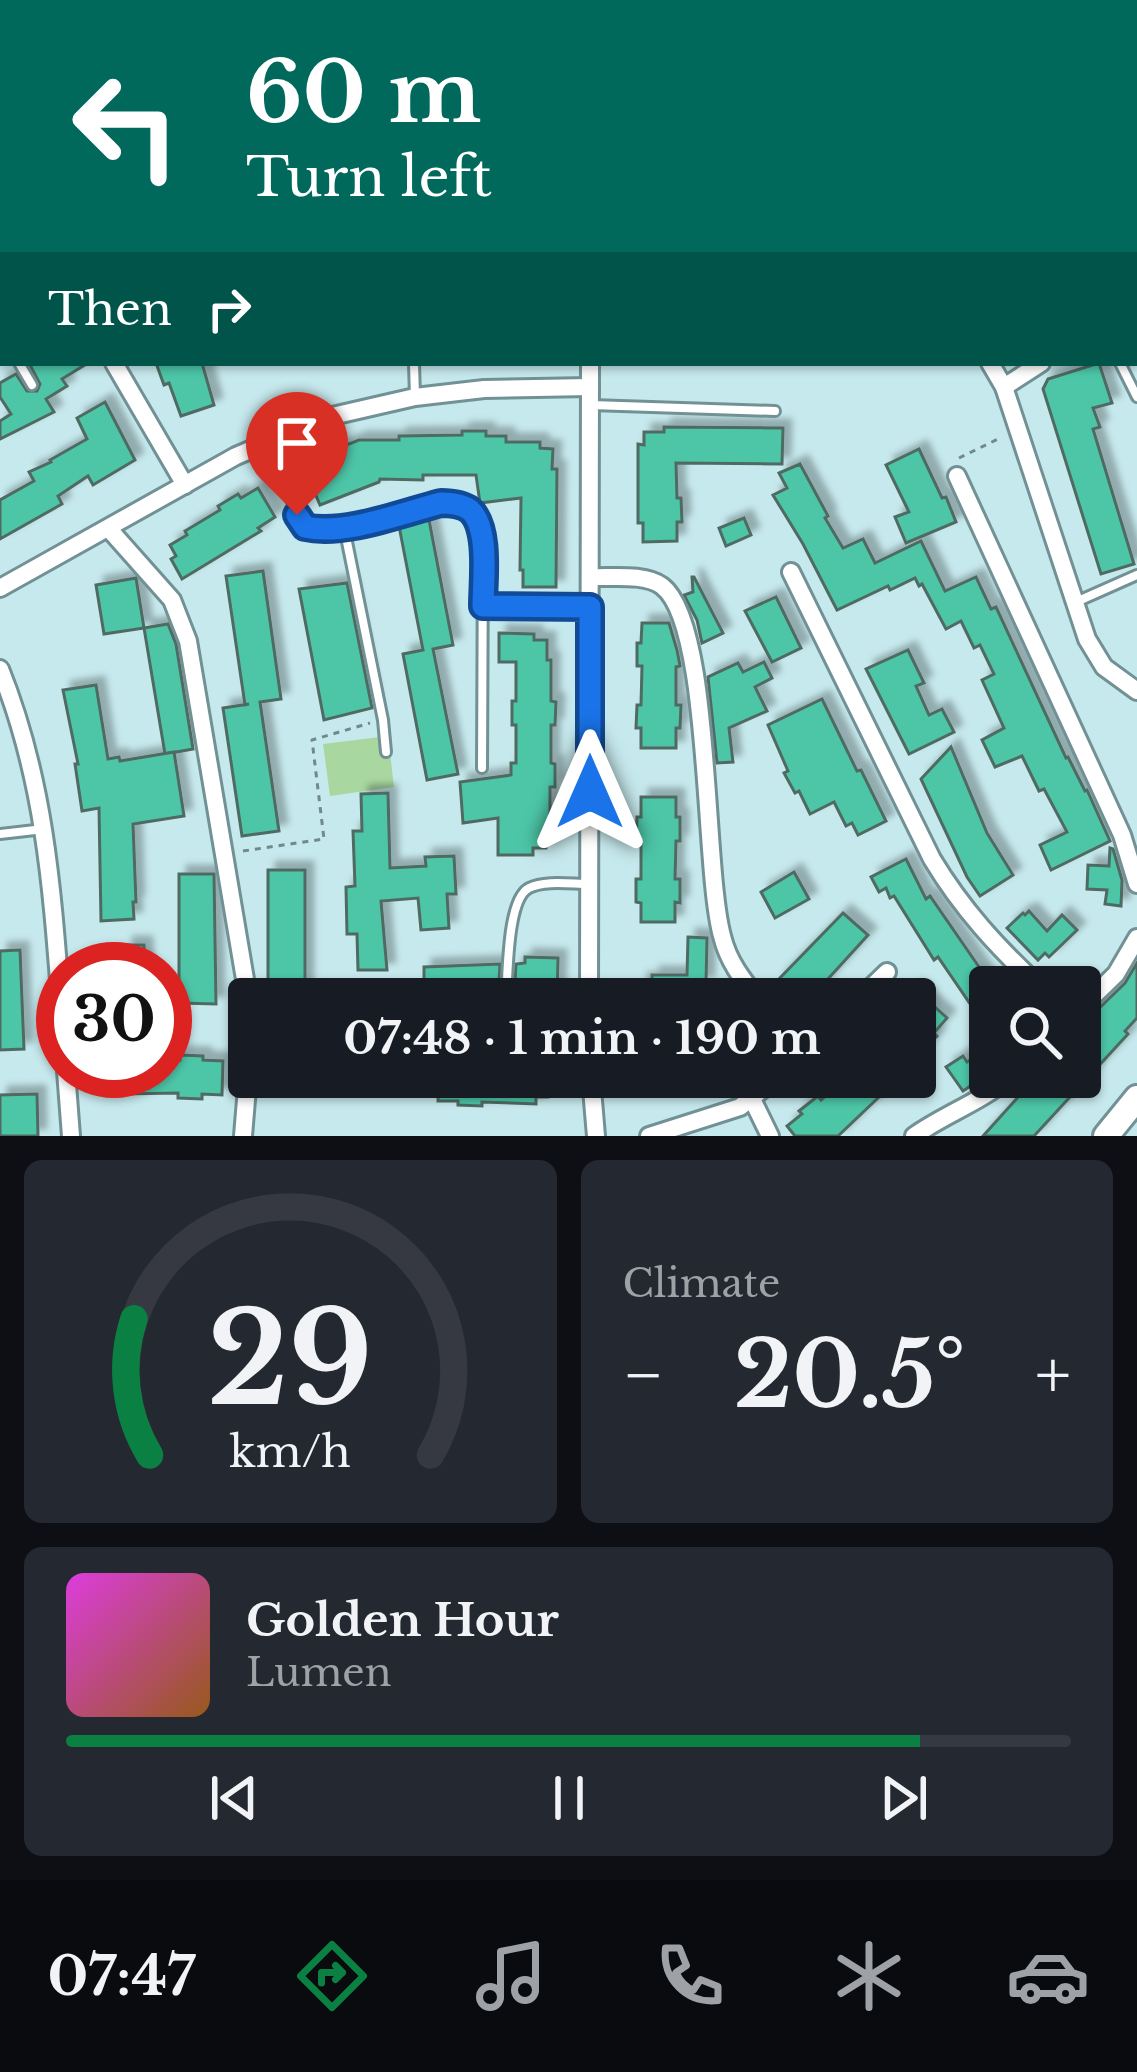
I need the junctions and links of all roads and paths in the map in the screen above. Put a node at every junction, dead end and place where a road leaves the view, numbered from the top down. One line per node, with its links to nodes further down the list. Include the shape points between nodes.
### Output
1 (22, 366): 8 (lane)
2 (116, 366): 17 (street)
3 (414, 366): 11 (lane)
4 (590, 366): 10 (street)
5 (992, 366): 9 (street)
6 (1036, 366): 9 (street)
7 (1122, 366): 12 (lane)
8 (32, 386)
9 (1004, 387): 14 (street)
10 (590, 396): 11 (street, via 484,389); 13 (lane); 22 (street)
11 (416, 397): 15 (street, via 328,417)
12 (1137, 397)
13 (775, 411)
14 (1018, 431): 16 (path, via 961,455); 24 (street)
15 (268, 442): 17 (street); 18 (lane, via 305,527)
16 (956, 476): 36 (street, via 1122,835)
17 (184, 485): 19 (street)
18 (344, 527): 25 (lane, via 441,503 470,510 483,542); 29 (lane)
19 (109, 529): 23 (street); 34 (street, via 182,621)
20 (790, 572): 39 (street, via 932,859)
21 (1137, 575): 24 (lane)
22 (590, 577): 26 (street); 44 (street, via 650,580 678,607 690,645 721,934)
23 (0, 588)
24 (1075, 602): 28 (street, via 1104,667)
25 (483, 606): 26 (lane); 31 (lane)
26 (590, 607): 35 (street)
27 (0, 669): 32 (street)
28 (1137, 691)
29 (383, 719): 30 (lane); 34 (path, via 312,740 324,839)
30 (386, 752)
31 (482, 768)
32 (45, 829): 33 (lane); 38 (street)
33 (0, 834)
34 (224, 853): 41 (street)
35 (590, 884): 42 (lane, via 524,890 515,904); 43 (street)
36 (1137, 884)
37 (1137, 938): 46 (street)
38 (55, 942)
39 (1019, 966)
40 (887, 972): 45 (street)
41 (245, 978)
42 (508, 978)
43 (590, 978)
44 (741, 978)
45 (881, 978)
46 (1101, 989)
47 (68, 1098): 53 (street)
48 (247, 1098): 54 (street)
49 (593, 1098): 55 (street)
50 (980, 1098): 58 (street)
51 (1137, 1098): 59 (main road)
52 (752, 1099): 56 (street); 57 (street)
53 (71, 1136)
54 (244, 1136)
55 (596, 1136)
56 (649, 1136)
57 (770, 1136)
58 (914, 1136)
59 (1106, 1136)

